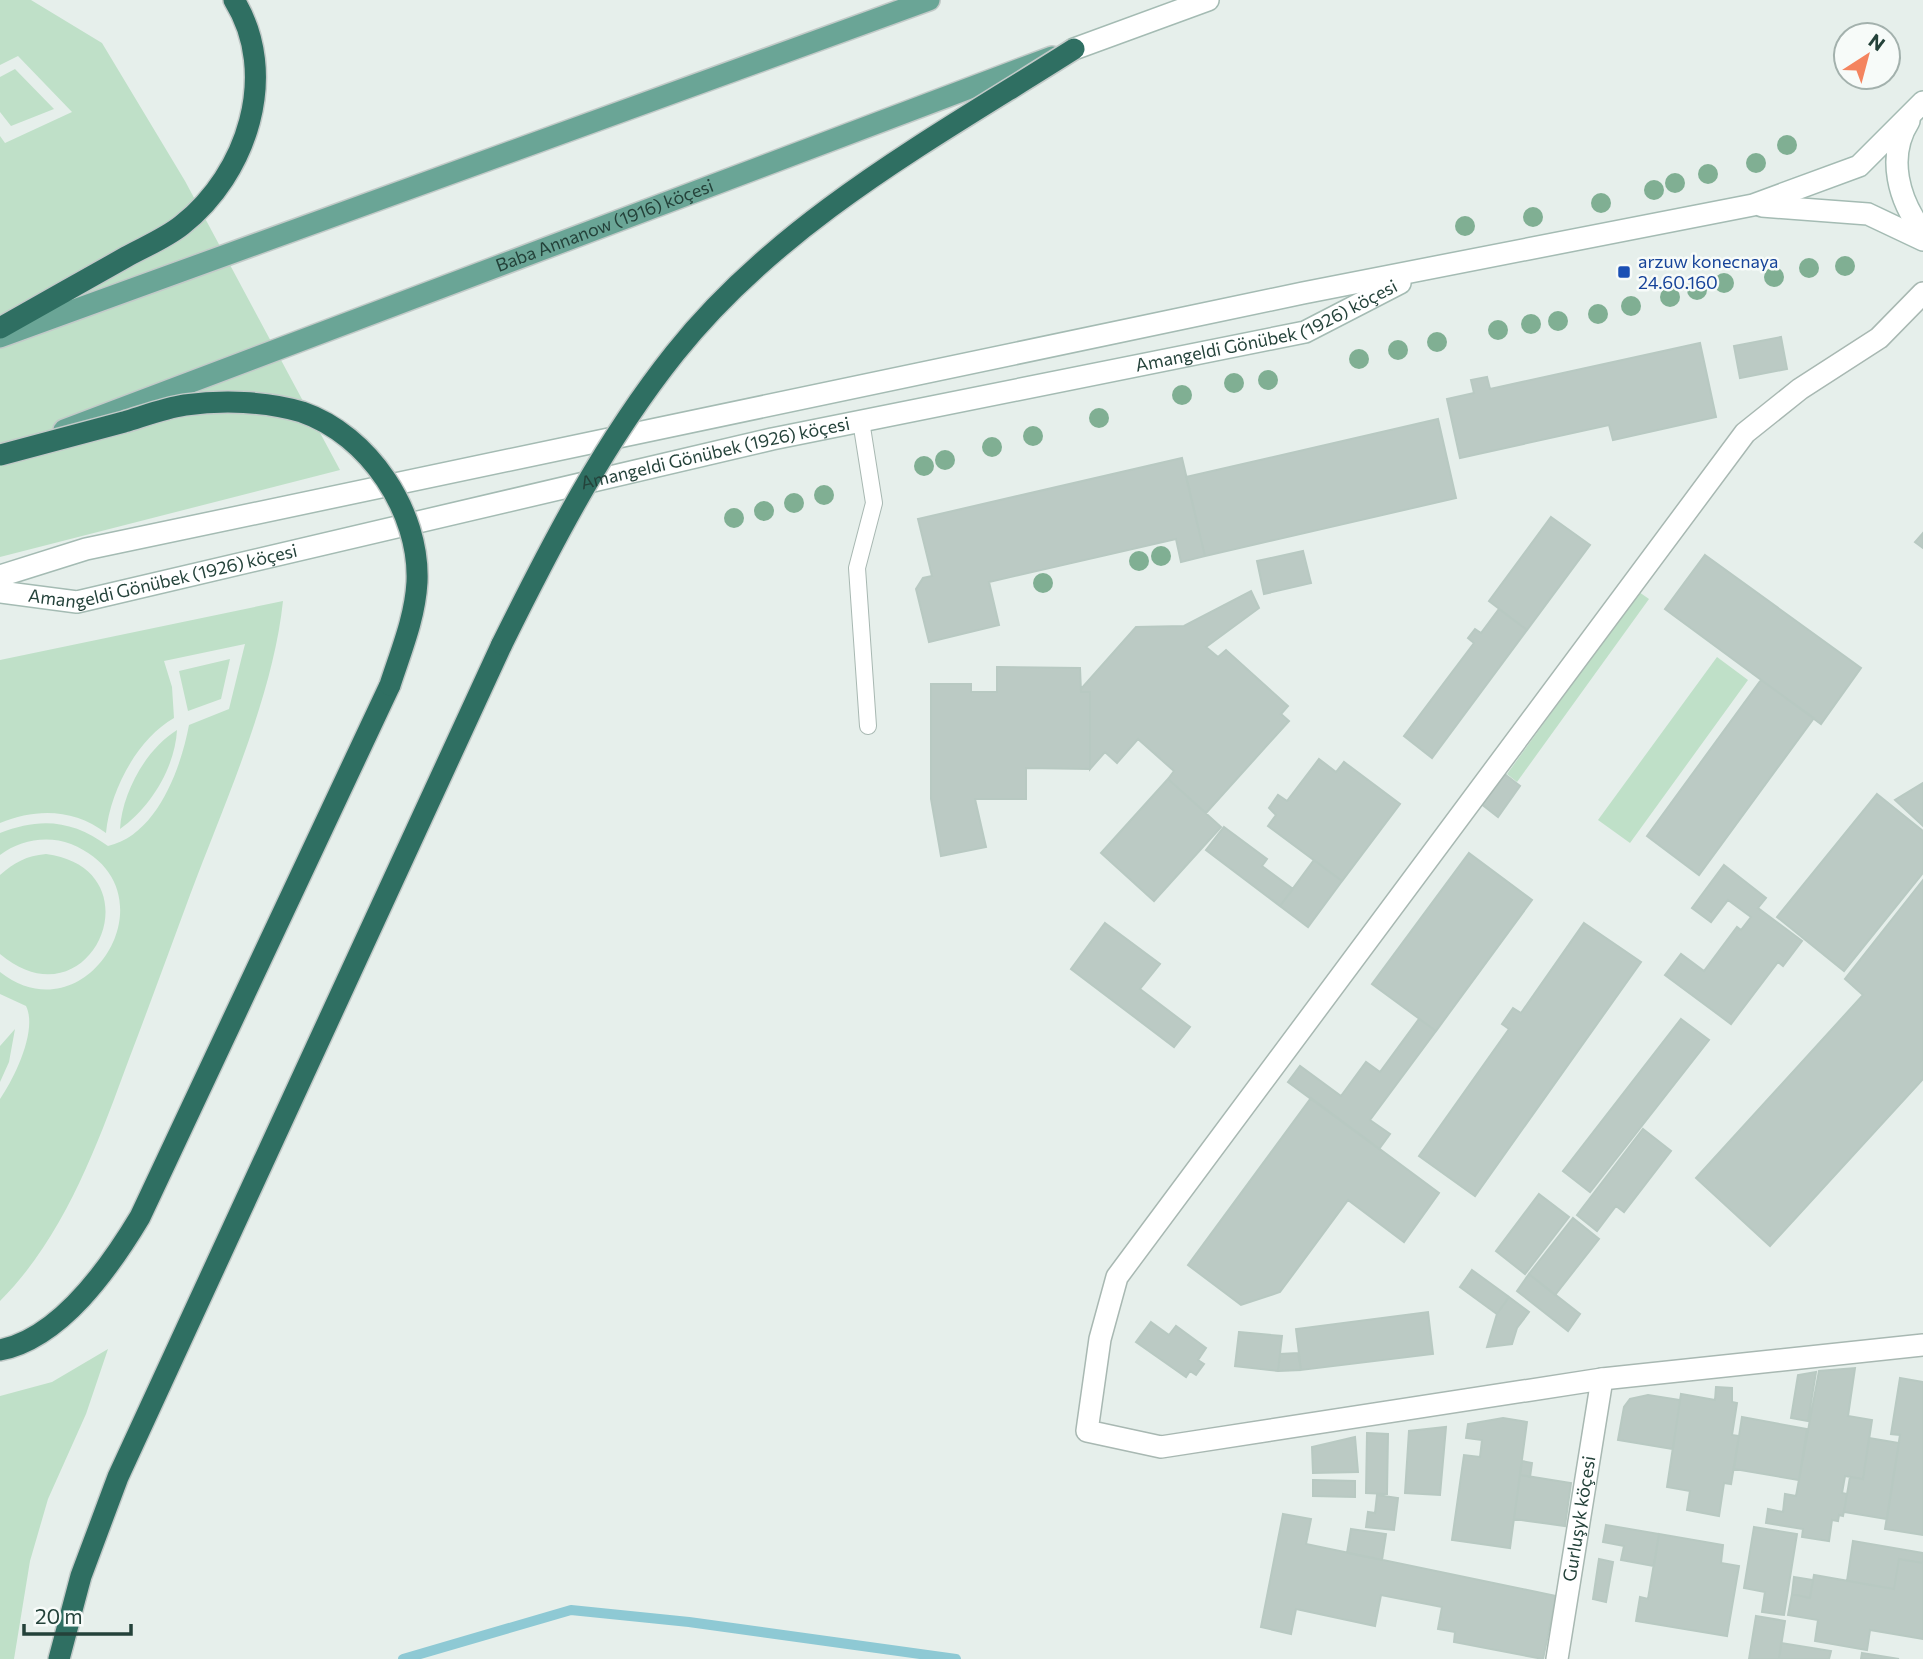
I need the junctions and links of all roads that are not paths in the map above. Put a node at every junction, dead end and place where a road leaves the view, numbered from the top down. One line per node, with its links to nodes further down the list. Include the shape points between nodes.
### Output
1 (234, 0): 11 (highway, via 251,41 256,79 252,117 222,181 181,226)
2 (929, 0): 12 (main road)
3 (1208, 0): 4 (street, Baba Annanow (1916) köçesi)
4 (1073, 49): 14 (main road, Baba Annanow (1916) köçesi, bridge); 21 (highway, bridge, via 870,179 803,229 734,290 675,352 564,518 118,1477 81,1576)
5 (1923, 102): 6 (street, Amangeldi Gönübek (1926) köçesi, via 1859,166); 7 (street, Amangeldi Gönübek (1926) köçesi, via 1907,125 1898,153 1898,184 1908,212)
6 (1753, 205): 8 (street, Amangeldi Gönübek (1926) köçesi, via 1868,214); 9 (street, Amangeldi Gönübek (1926) köçesi)
7 (1923, 232)
8 (1923, 240)
9 (1420, 272): 13 (street, Amangeldi Gönübek (1926) köçesi, via 1305,332); 15 (street, Amangeldi Gönübek (1926) köçesi, via 86,550)
10 (1923, 293): 20 (street, via 1879,338 1800,389 1745,433 1117,1277 1100,1339 1087,1432 1160,1447)
11 (0, 328)
12 (0, 337)
13 (861, 421): 16 (street, Amangeldi Gönübek (1926) köçesi, via 77,602); 17 (lane, via 874,503 857,568)
14 (0, 454): 19 (highway, bridge, via 184,405 236,402 302,412 330,426 363,452 387,482 414,545 417,580 413,614 390,685 140,1217 79,1300 38,1333)
15 (0, 576)
16 (0, 592)
17 (868, 726)
18 (1923, 1345): 20 (street)
19 (0, 1350)
20 (1602, 1379): 22 (street, Gurluşyk köçesi)
21 (59, 1659)
22 (1556, 1659)

